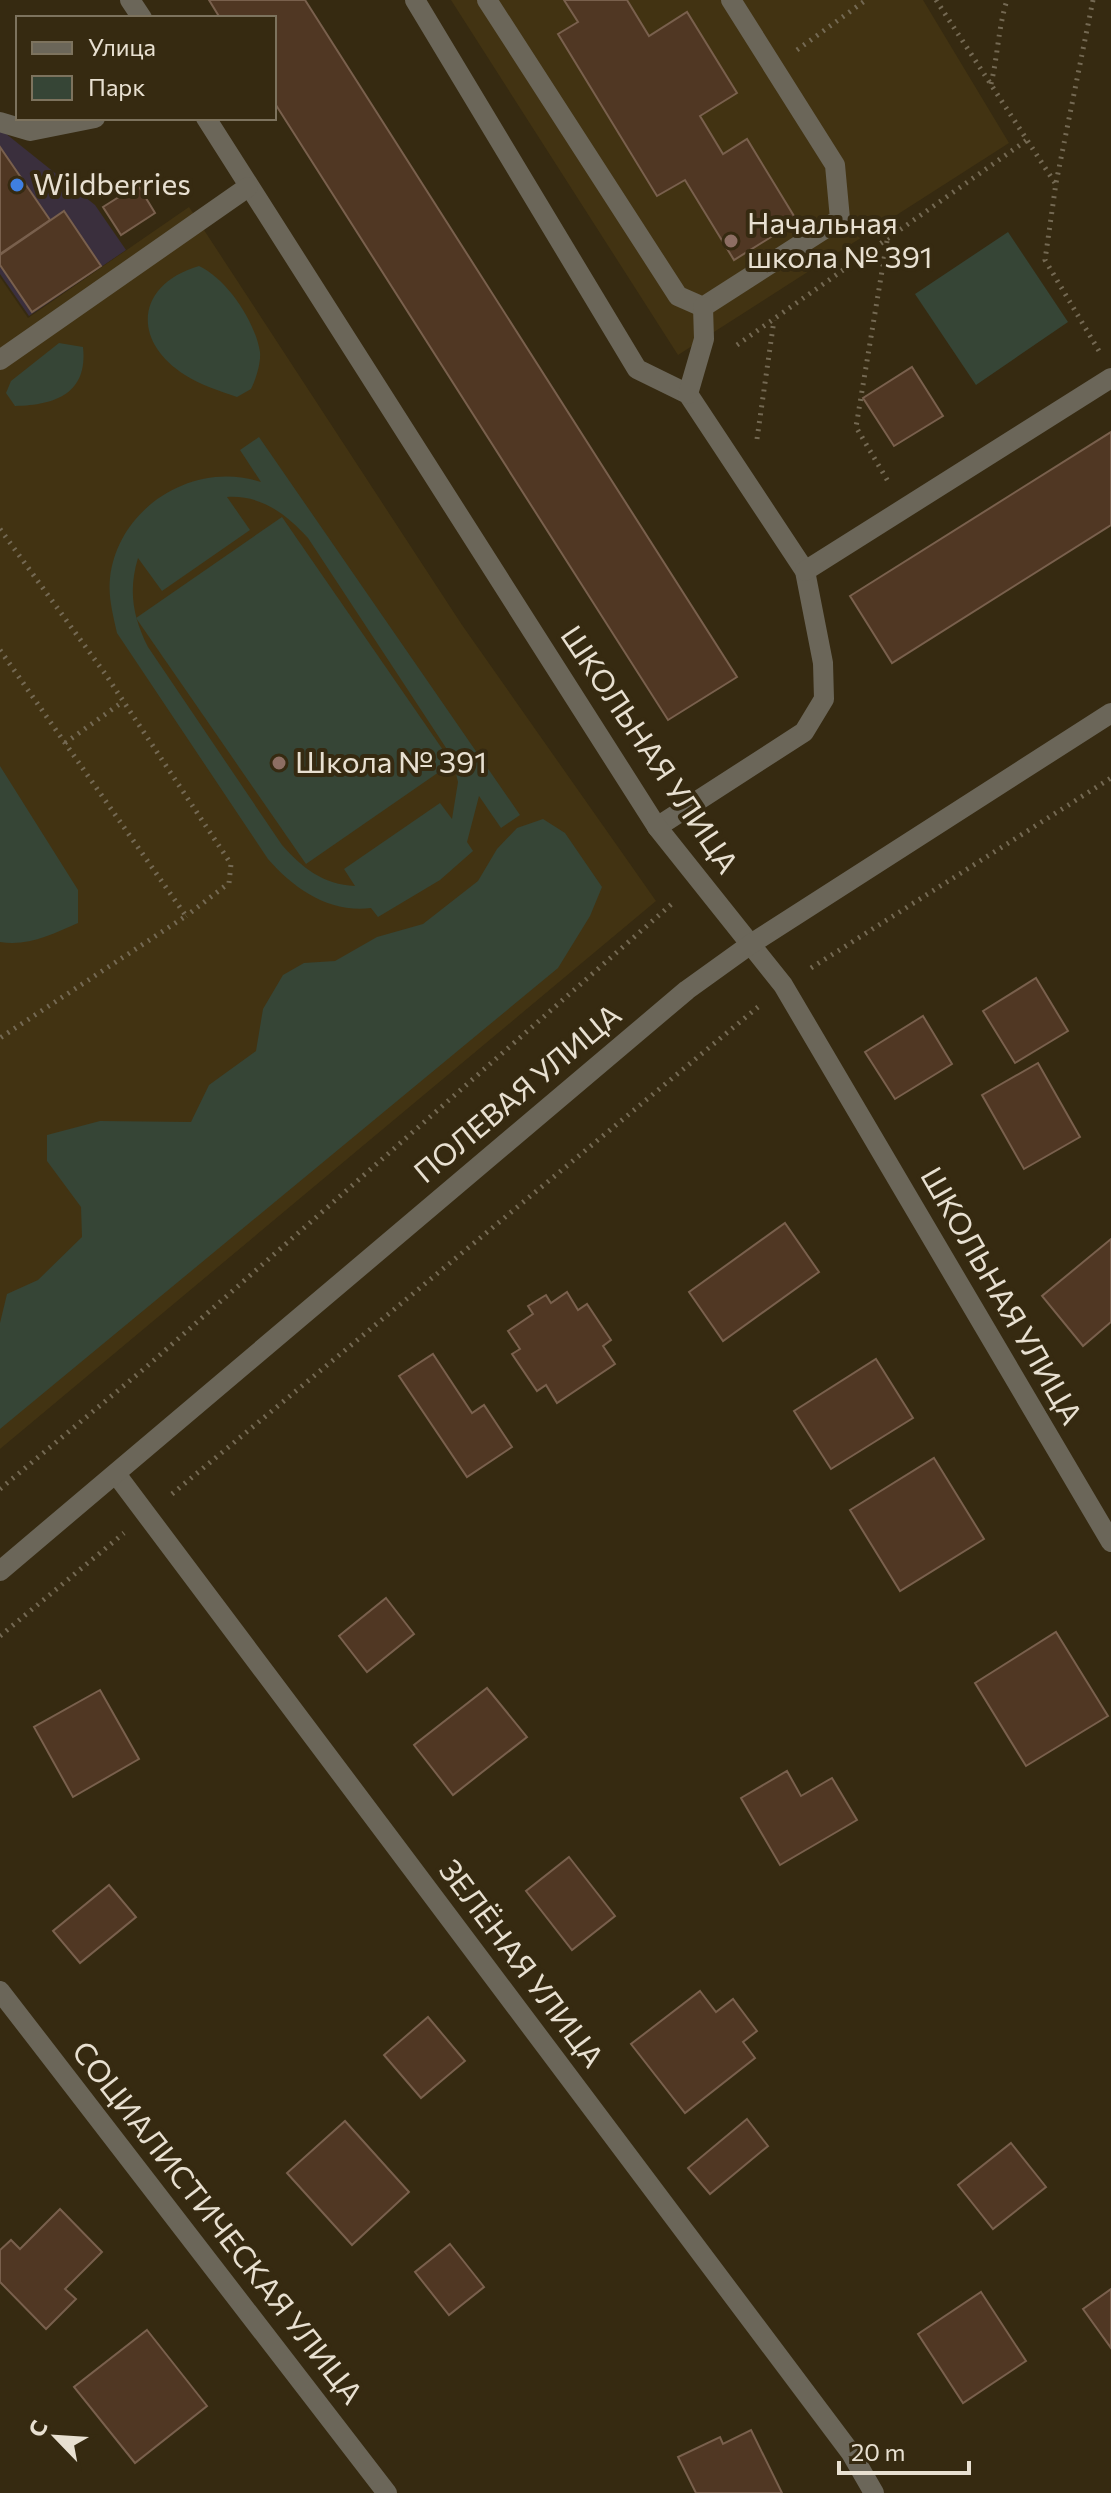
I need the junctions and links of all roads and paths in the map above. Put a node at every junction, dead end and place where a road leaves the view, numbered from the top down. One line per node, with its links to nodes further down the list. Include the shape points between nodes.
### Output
1 (415, 0): 22 (street, via 637,369)
2 (487, 0): 17 (street, via 678,296)
3 (731, 0): 8 (street)
4 (866, 0): 8 (path)
5 (936, 0): 9 (path)
6 (1007, 0): 9 (path)
7 (1093, 0): 14 (path)
8 (773, 67): 17 (street, via 835,165 840,219)
9 (991, 85): 13 (path)
10 (85, 120): 12 (street, via 30,131)
11 (207, 120): 15 (street, ШКОЛЬНАЯ УЛИЦА)
12 (0, 122)
13 (1027, 140): 14 (path); 16 (path)
14 (1056, 183): 21 (path, via 1045,260)
15 (248, 187): 20 (street); 32 (street, ШКОЛЬНАЯ УЛИЦА)
16 (887, 239): 18 (path); 24 (path, via 856,427)
17 (703, 307): 22 (street, via 704,339)
18 (774, 320): 19 (path); 23 (path)
19 (731, 350)
20 (0, 360)
21 (1107, 368): 24 (street)
22 (688, 394): 26 (street)
23 (761, 406)
24 (904, 508): 26 (street)
25 (0, 529): 28 (path)
26 (805, 571): 32 (street, via 823,663 824,699 804,732)
27 (0, 650): 30 (path)
28 (121, 703): 30 (path); 34 (path, via 231,864 229,883)
29 (1111, 713): 35 (street, ПОЛЕВАЯ УЛИЦА)
30 (65, 743): 34 (path)
31 (1111, 778): 36 (path)
32 (657, 827): 33 (street, ШКОЛЬНАЯ УЛИЦА)
33 (699, 881): 35 (street, ШКОЛЬНАЯ УЛИЦА); 39 (path)
34 (186, 916): 37 (path)
35 (751, 944): 36 (street, ШКОЛЬНАЯ УЛИЦА); 38 (street, ПОЛЕВАЯ УЛИЦА, via 687,990)
36 (783, 985): 40 (path); 41 (street, ШКОЛЬНАЯ УЛИЦА)
37 (0, 1038)
38 (116, 1474): 40 (street, ЗЕЛЁНАЯ УЛИЦА); 42 (street, ПОЛЕВАЯ УЛИЦА)
39 (0, 1489)
40 (146, 1515): 43 (path); 46 (street, ЗЕЛЁНАЯ УЛИЦА, via 851,2453)
41 (1111, 1542)
42 (0, 1571)
43 (0, 1636)
44 (0, 1991): 45 (street, СОЦИАЛИСТИЧЕСКАЯ УЛИЦА)
45 (387, 2493)
46 (874, 2493)

